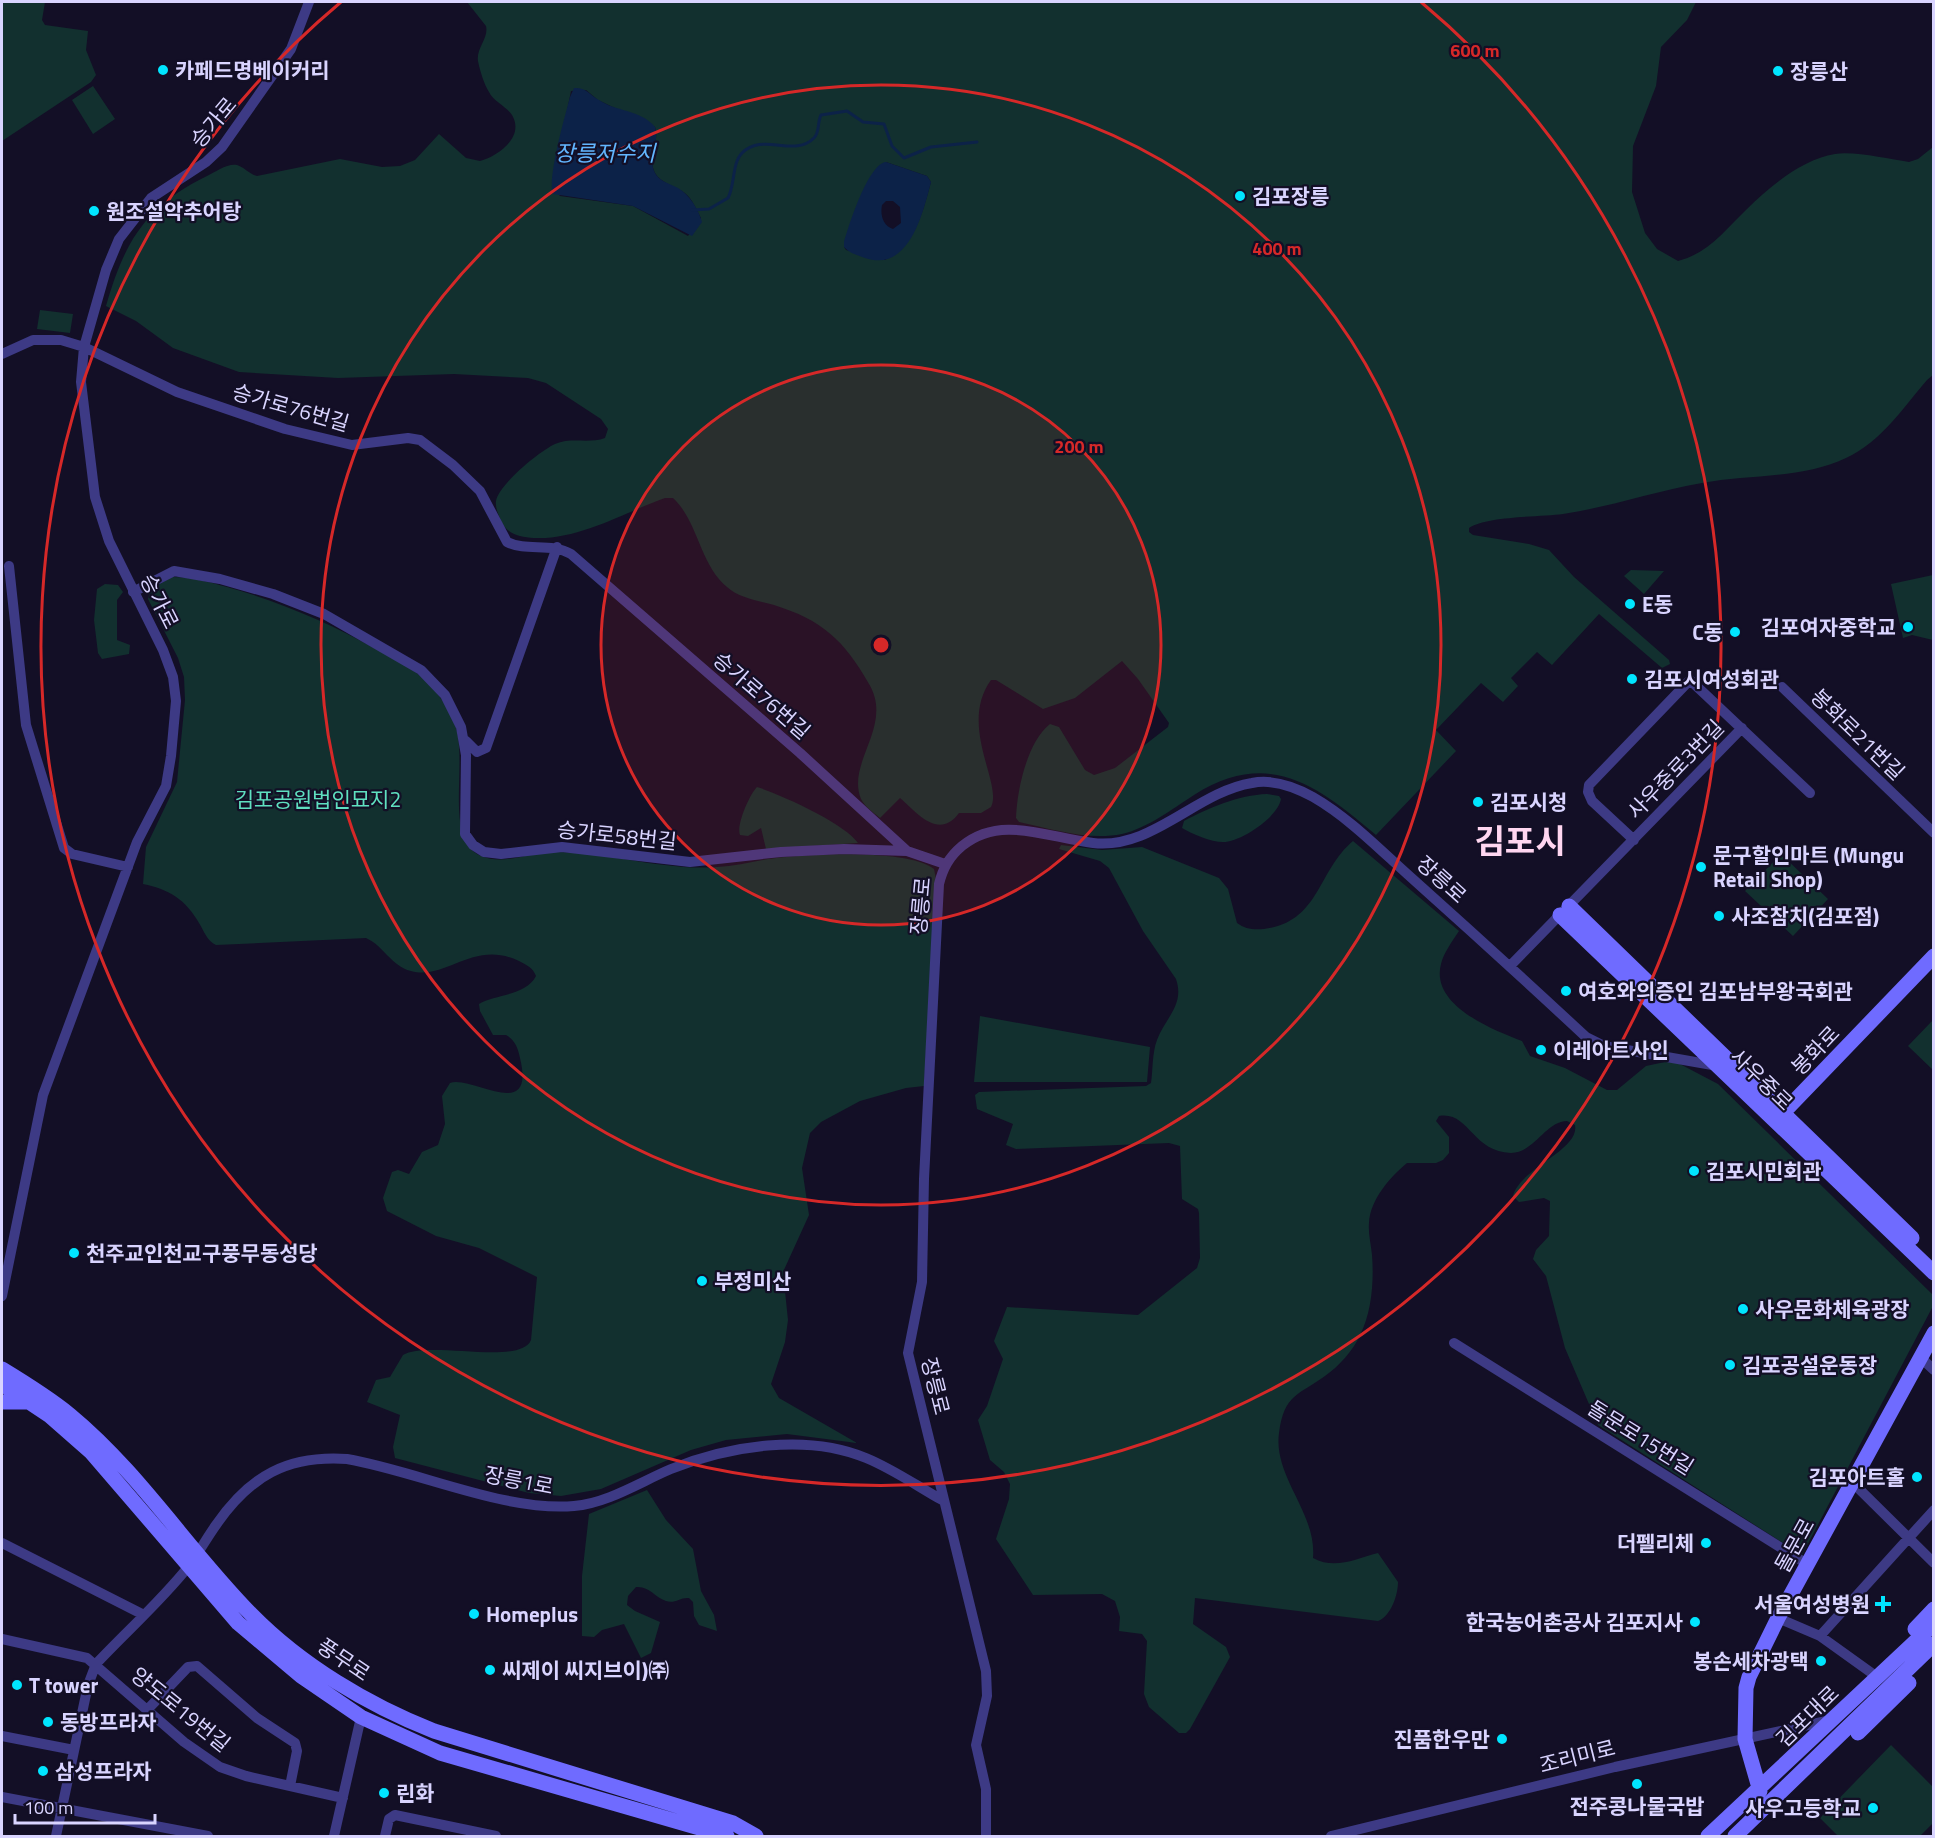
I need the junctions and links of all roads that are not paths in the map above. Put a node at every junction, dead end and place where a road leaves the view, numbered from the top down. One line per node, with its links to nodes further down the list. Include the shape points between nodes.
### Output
1 (309, 2): 2 (street, 승가로, via 291,49 222,147 151,198 119,239)
2 (84, 347): 3 (street, via 42,339); 4 (street, 승가로76번길, via 177,392 285,429 352,445 420,440 480,491 507,542); 6 (street, 승가로, via 81,382 95,497 109,541)
3 (2, 354)
4 (557, 547): 9 (street, via 486,748 477,753); 13 (street, 승가로76번길, via 578,560)
5 (9, 566): 15 (street, via 26,725 64,848 72,854)
6 (134, 592): 9 (street, 승가로58번길, via 165,574 189,572 261,590 324,614 409,662 431,679 451,705); 15 (street, 승가로, via 169,662 176,701 166,786)
7 (1782, 687): 11 (street, 봉화로21번길)
8 (1742, 728): 10 (street); 12 (street, 사우중로3번길); 12 (street, 사우중로3번길, via 1690,680 1594,778 1588,792 1592,801)
9 (466, 741): 13 (street, 승가로58번길, via 465,834 484,852 501,854 562,847 690,862 834,850)
10 (1810, 793)
11 (1934, 833)
12 (1634, 840): 16 (street, 사우중로3번길)
13 (907, 851): 14 (street, 승가로76번길)
14 (945, 864): 18 (street, 장릉로, via 970,840 992,830 1012,829 1074,841 1118,843 1141,836 1240,785 1284,784 1342,817); 33 (street, 장릉로, via 938,903 922,1282 908,1347)
15 (128, 867): 23 (street, 승가로, via 43,1095)
16 (1565, 911): 18 (street, 사우중로3번길); 19 (street, 사우중로); 20 (street, 사우중로)
17 (1934, 956): 20 (street, 봉화로)
18 (1510, 966): 19 (street, 장릉로, via 1597,1044)
19 (1718, 1066): 20 (street, 사우중로)
20 (1779, 1117): 21 (street, 사우중로); 22 (street, 사우중로)
21 (1934, 1259)
22 (1934, 1273)
23 (2, 1296)
24 (1934, 1333): 26 (street, 돌문로)
25 (1454, 1343): 39 (street, 돌문로15번길)
26 (1920, 1357): 28 (street); 32 (street, 돌문로)
27 (2, 1369): 37 (street, 풍무로, via 53,1402 91,1434 142,1490)
28 (1934, 1370)
29 (2, 1384): 31 (street, 풍무로)
30 (2, 1402): 31 (street)
31 (30, 1402): 37 (street, 풍무로, via 91,1452)
32 (1852, 1482): 35 (street); 39 (street, 돌문로)
33 (942, 1500): 37 (street, 장릉1로, via 867,1458 802,1446 763,1446 710,1455 601,1500 556,1507 523,1503 363,1462 319,1458 274,1469 245,1490); 69 (street, 장릉로, via 986,1671 987,1696 976,1745 986,1789)
34 (1934, 1510): 35 (street)
35 (1907, 1538): 38 (street); 44 (street)
36 (2, 1543): 41 (street)
37 (192, 1561): 41 (street, 장릉1로); 52 (street, 풍무로, via 238,1623 301,1676); 68 (street, 풍무로, via 278,1638 334,1679 400,1717 462,1740 733,1823)
38 (1934, 1563)
39 (1807, 1564): 42 (street, 돌문로)
40 (1934, 1609): 49 (street)
41 (142, 1614): 48 (street, 장릉1로)
42 (1778, 1618): 44 (street); 54 (street, 돌문로, via 1749,1677)
43 (1934, 1624): 51 (street, 김포대로)
44 (1820, 1636): 49 (street)
45 (2, 1639): 48 (street, 양도로19번길, via 74,1653)
46 (1934, 1644): 60 (street, 김포대로)
47 (1934, 1658): 60 (street, via 1875,1717)
48 (96, 1664): 50 (street, 양도로19번길); 55 (street)
49 (1873, 1674): 51 (street)
50 (148, 1709): 56 (street, 양도로19번길, via 184,1742 220,1767); 56 (street, via 188,1667 197,1666 257,1718 295,1743)
51 (1837, 1716): 54 (street, 조리미로); 57 (street, 김포대로)
52 (361, 1717): 59 (street); 67 (street, 풍무로, via 440,1753)
53 (2, 1736): 55 (street)
54 (1745, 1739): 57 (street, 돌문로); 70 (street, 조리미로)
55 (74, 1750): 61 (street)
56 (290, 1786): 59 (street, 양도로19번길)
57 (1760, 1791): 71 (street, 김포대로)
58 (2, 1797): 61 (street)
59 (343, 1798): 64 (street)
60 (1772, 1804): 72 (street, 김포대로)
61 (62, 1809): 62 (street); 63 (street)
62 (56, 1836)
63 (208, 1836)
64 (334, 1836)
65 (385, 1836): 66 (street, via 393,1815)
66 (496, 1836)
67 (727, 1836)
68 (756, 1836)
69 (986, 1836)
70 (1331, 1836)
71 (1708, 1836)
72 (1735, 1836)

